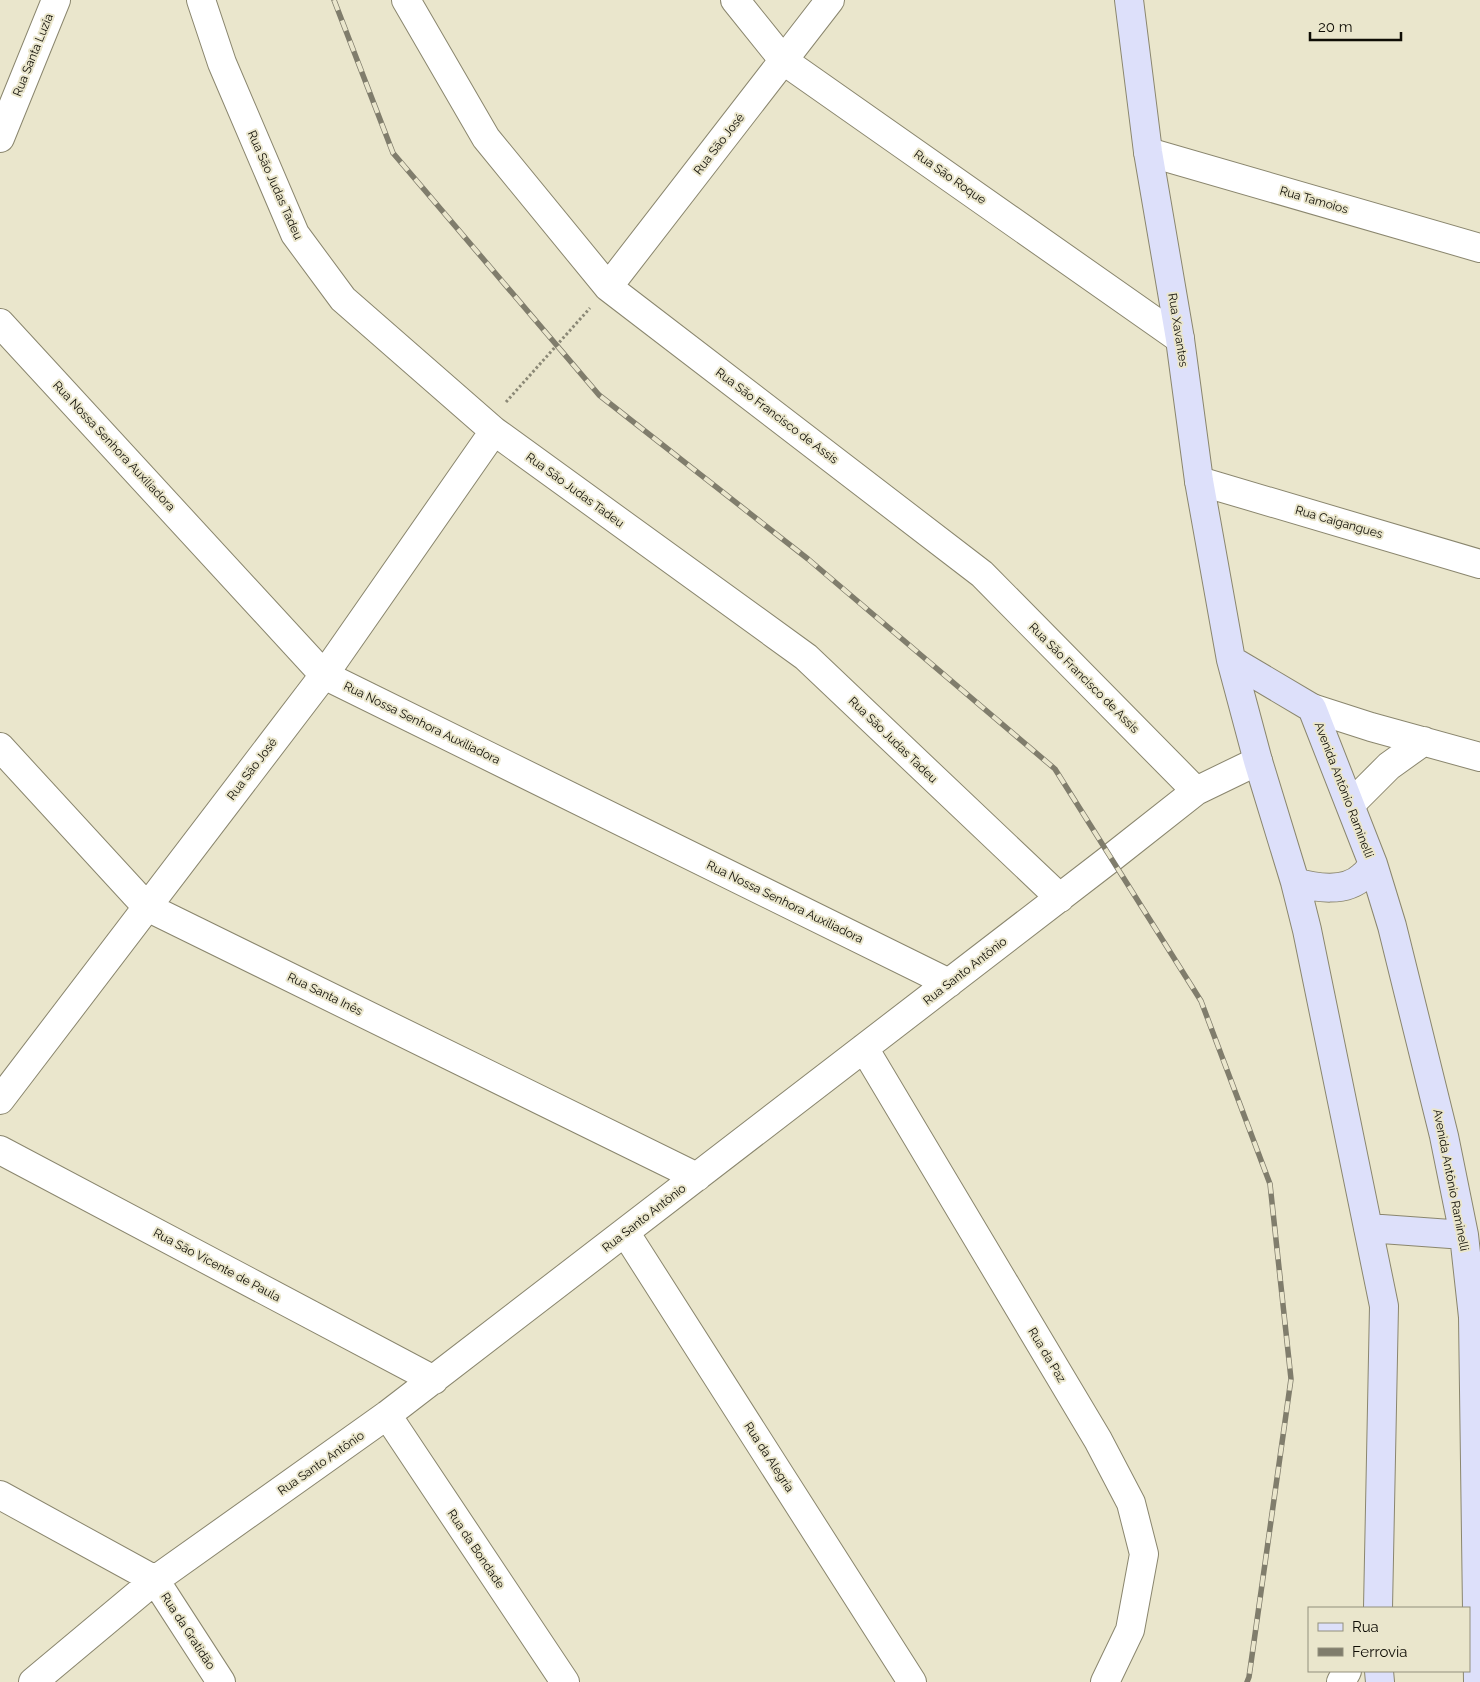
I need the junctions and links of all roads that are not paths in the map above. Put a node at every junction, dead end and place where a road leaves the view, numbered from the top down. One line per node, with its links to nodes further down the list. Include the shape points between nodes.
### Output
1 (56, 0): 8 (street, Rua Santa Luzia)
2 (201, 0): 14 (street, Rua São Judas Tadeu, via 222,63 295,234 343,298)
3 (406, 0): 11 (street, Rua São Francisco de Assis, via 486,138)
4 (736, 0): 7 (street, Rua São Roque)
5 (830, 0): 7 (street, Rua São José)
6 (1129, 0): 9 (main road, Rua Xavantes)
7 (784, 61): 11 (street, Rua São José); 13 (street, Rua São Roque)
8 (0, 138)
9 (1148, 152): 10 (street, Rua Tamoios); 13 (main road, Rua Xavantes)
10 (1480, 248)
11 (608, 287): 24 (street, Rua São Francisco de Assis, via 982,574)
12 (0, 323): 18 (street, Rua Nossa Senhora Auxiliadora)
13 (1180, 339): 15 (main road, Rua Xavantes)
14 (490, 428): 18 (street, Rua São José); 28 (street, Rua São Judas Tadeu, via 806,657)
15 (1199, 481): 16 (street, Rua Caigangues); 17 (main road, Rua Xavantes)
16 (1480, 564)
17 (1231, 660): 19 (main road, Avenida Antônio Raminelli); 23 (main road)
18 (324, 675): 29 (street, Rua São José); 30 (street, Rua Nossa Senhora Auxiliadora)
19 (1312, 708): 20 (street); 25 (main road, Avenida Antônio Raminelli)
20 (1424, 741): 22 (street); 25 (street, via 1389,766)
21 (0, 747): 29 (street, Rua Santa Inês)
22 (1480, 757)
23 (1258, 761): 24 (street, Rua Santo Antônio); 27 (main road)
24 (1196, 791): 28 (street, Rua Santo Antônio)
25 (1351, 804): 26 (main road, Avenida Antônio Raminelli)
26 (1373, 864): 27 (main road, via 1362,878 1350,884 1335,887); 37 (main road, Avenida Antônio Raminelli, via 1392,926)
27 (1295, 882): 35 (main road)
28 (1060, 898): 30 (street, Rua Santo Antônio)
29 (147, 907): 32 (street, Rua São José); 34 (street, Rua Santa Inês)
30 (949, 983): 31 (street, Rua Santo Antônio)
31 (864, 1048): 34 (street, Rua Santo Antônio); 47 (street, Rua da Paz, via 1098,1440 1131,1504 1144,1554 1130,1630)
32 (0, 1100)
33 (0, 1150): 38 (street, Rua São Vicente de Paula)
34 (697, 1177): 36 (street, Rua Santo Antônio)
35 (1368, 1228): 37 (main road); 42 (main road, via 1384,1306)
36 (625, 1232): 38 (street, Rua Santo Antônio); 46 (street, Rua da Alegria)
37 (1464, 1235): 48 (main road, Avenida Antônio Raminelli, via 1473,1317)
38 (434, 1380): 39 (street, Rua Santo Antônio)
39 (387, 1416): 41 (street, Rua Santo Antônio); 45 (street, Rua da Bondade)
40 (0, 1495): 41 (street)
41 (155, 1580): 43 (street, Rua Santo Antônio); 44 (street, Rua da Gratidão)
42 (1378, 1607)
43 (33, 1682)
44 (221, 1682)
45 (564, 1682)
46 (912, 1682)
47 (1105, 1682)
48 (1478, 1682)

